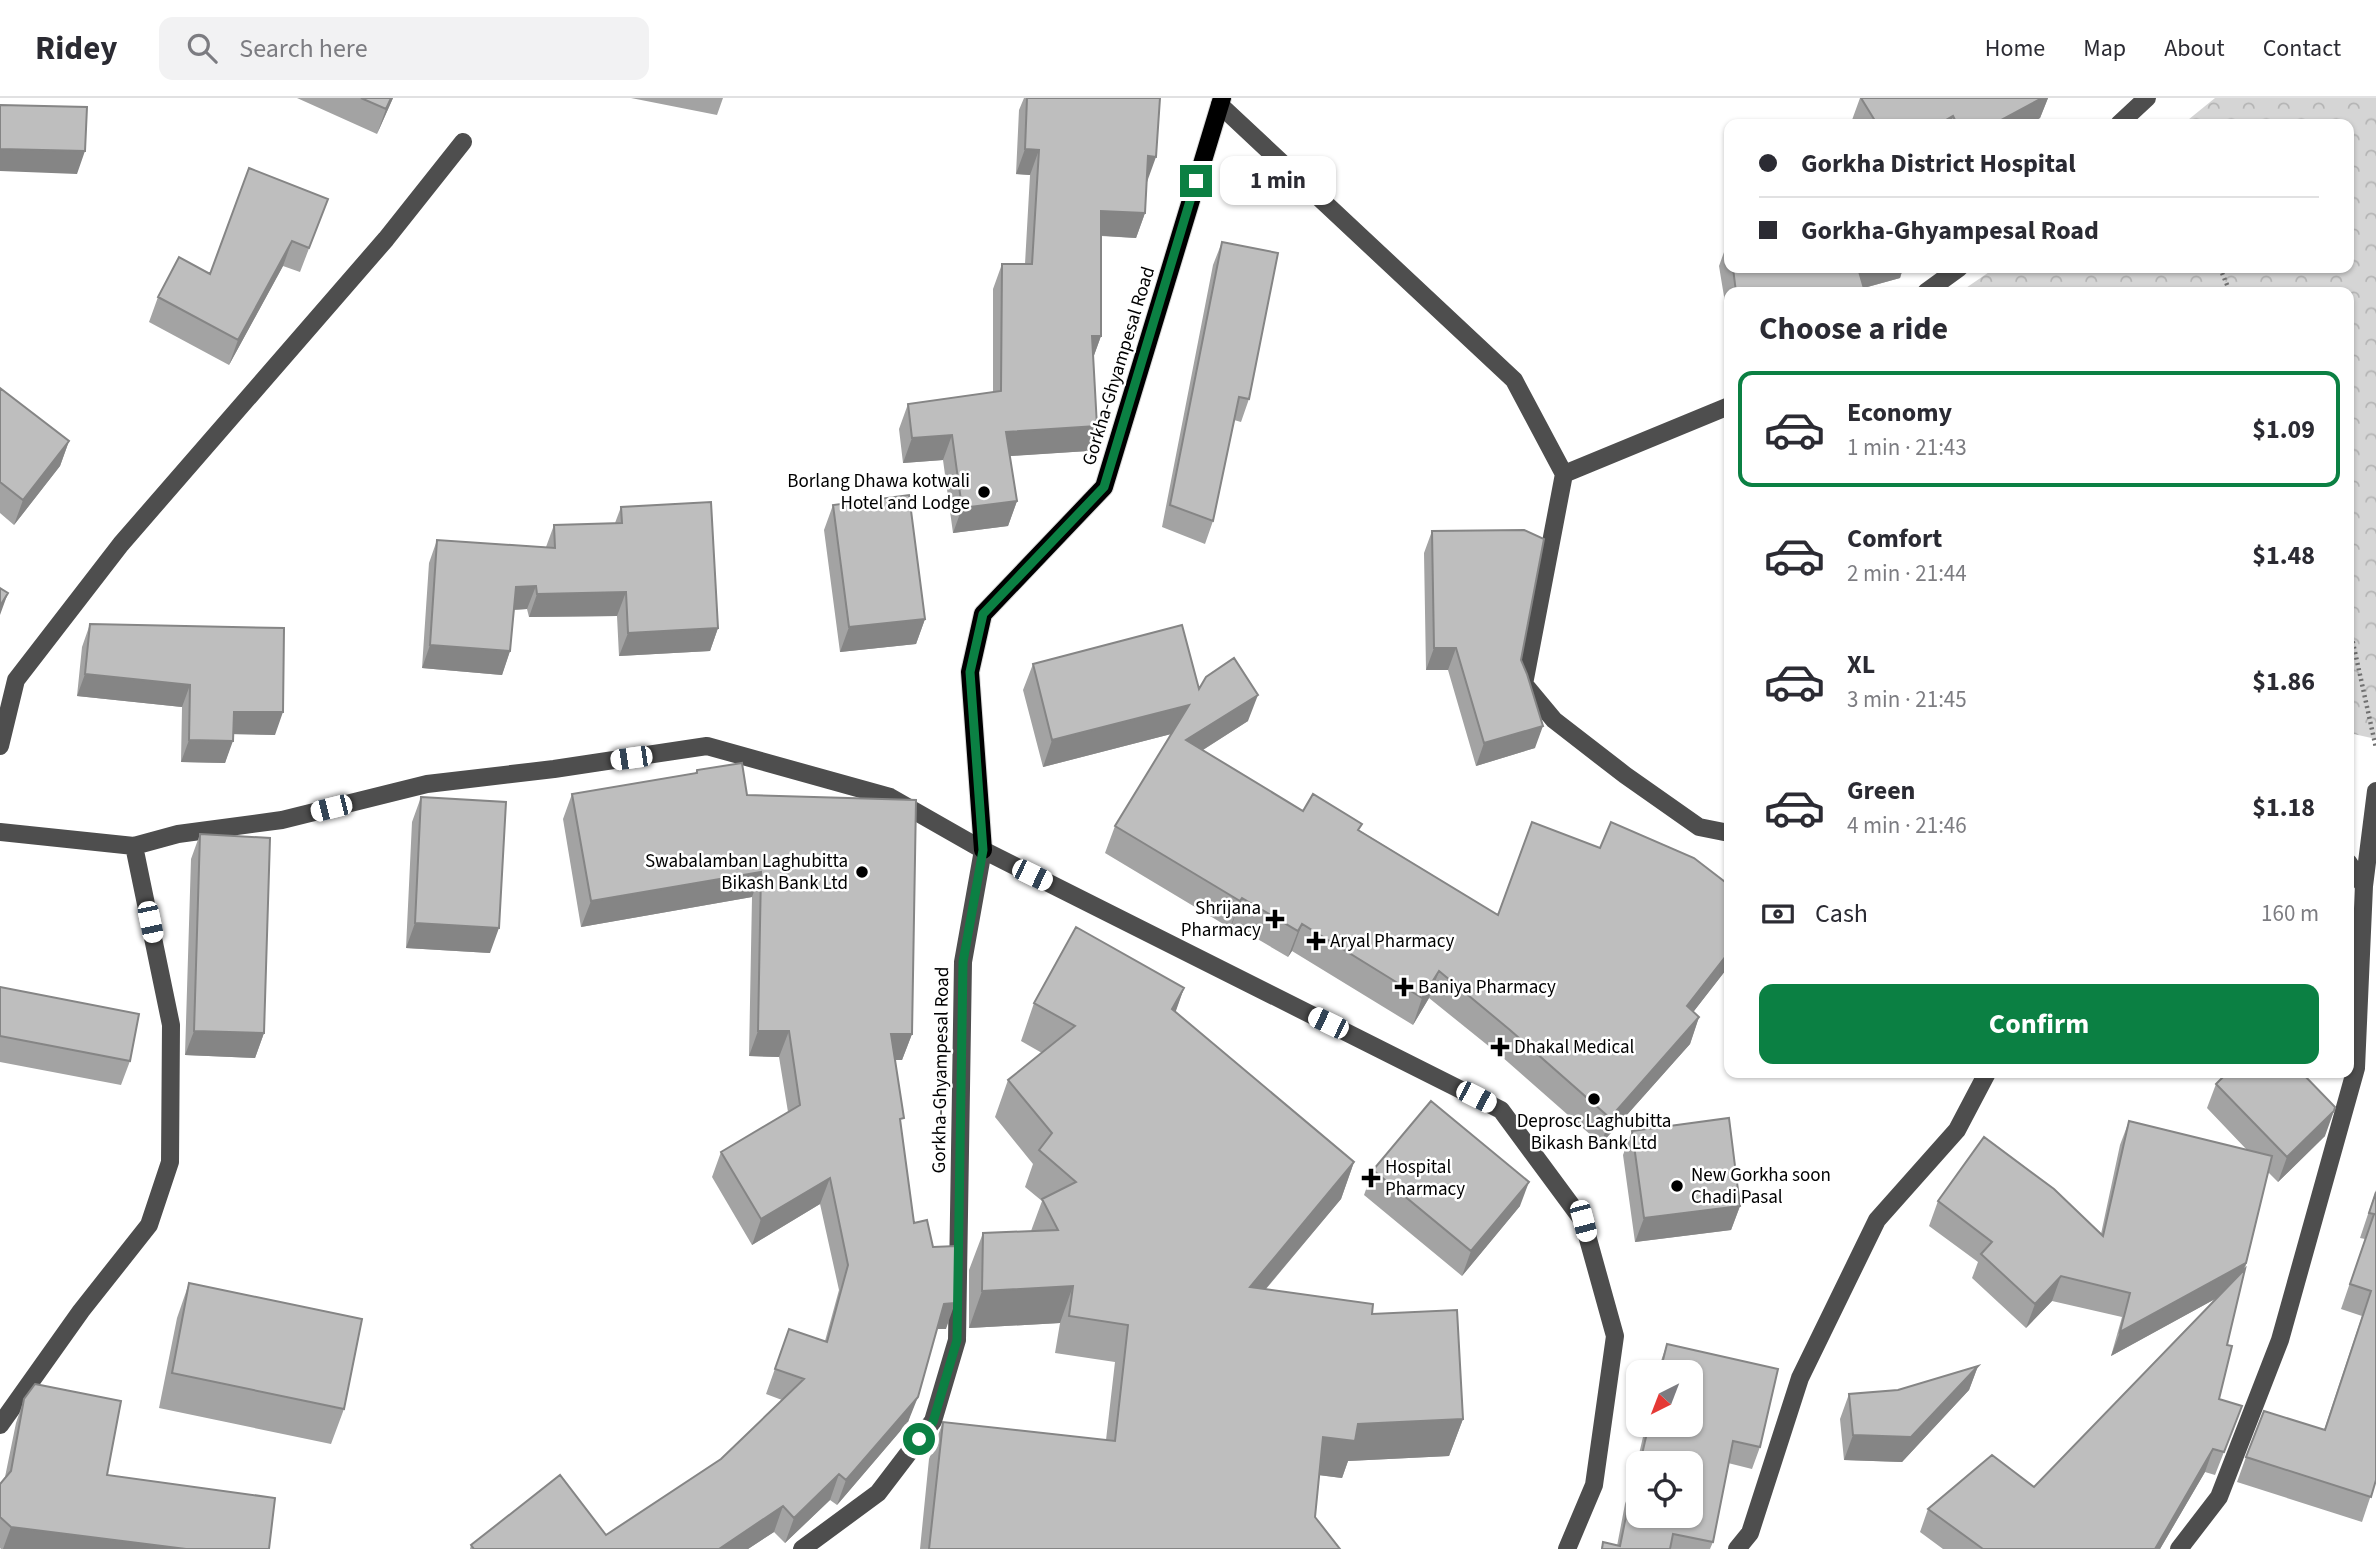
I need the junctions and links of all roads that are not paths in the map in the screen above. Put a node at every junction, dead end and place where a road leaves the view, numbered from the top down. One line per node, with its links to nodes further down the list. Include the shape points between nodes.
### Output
1 (2147, 98): 3 (street)
2 (1221, 101): 8 (street, via 1514,380); 14 (main road, Gorkha-Ghyampesal Road, via 1104,487 983,614 970,672)
3 (2124, 119)
4 (463, 142): 9 (street, via 386,239 121,544 16,680)
5 (1952, 273): 6 (street)
6 (1933, 287)
7 (1724, 408): 8 (street)
8 (1563, 474): 12 (street, via 1524,684 1554,720 1625,775 1699,827)
9 (0, 746)
10 (2376, 791): 16 (street)
11 (0, 832): 13 (street)
12 (1724, 832)
13 (134, 846): 14 (street, via 178,834 282,820 428,784 707,746 890,797); 20 (street, via 171,1025 170,1162 149,1225)
14 (983, 850): 21 (street, Gorkha-Ghyampesal Road, via 963,962 957,1340 933,1422 878,1493); 22 (street, via 1501,1110 1583,1221 1615,1336 1594,1485)
15 (2354, 871): 16 (street)
16 (2364, 886): 17 (street)
17 (2354, 1075)
18 (1984, 1078): 23 (street, via 1956,1130 1877,1220 1800,1378 1750,1533)
19 (2353, 1078): 24 (street, via 2280,1339 2219,1497)
20 (0, 1425)
21 (802, 1549)
22 (1567, 1549)
23 (1737, 1549)
24 (2179, 1549)

